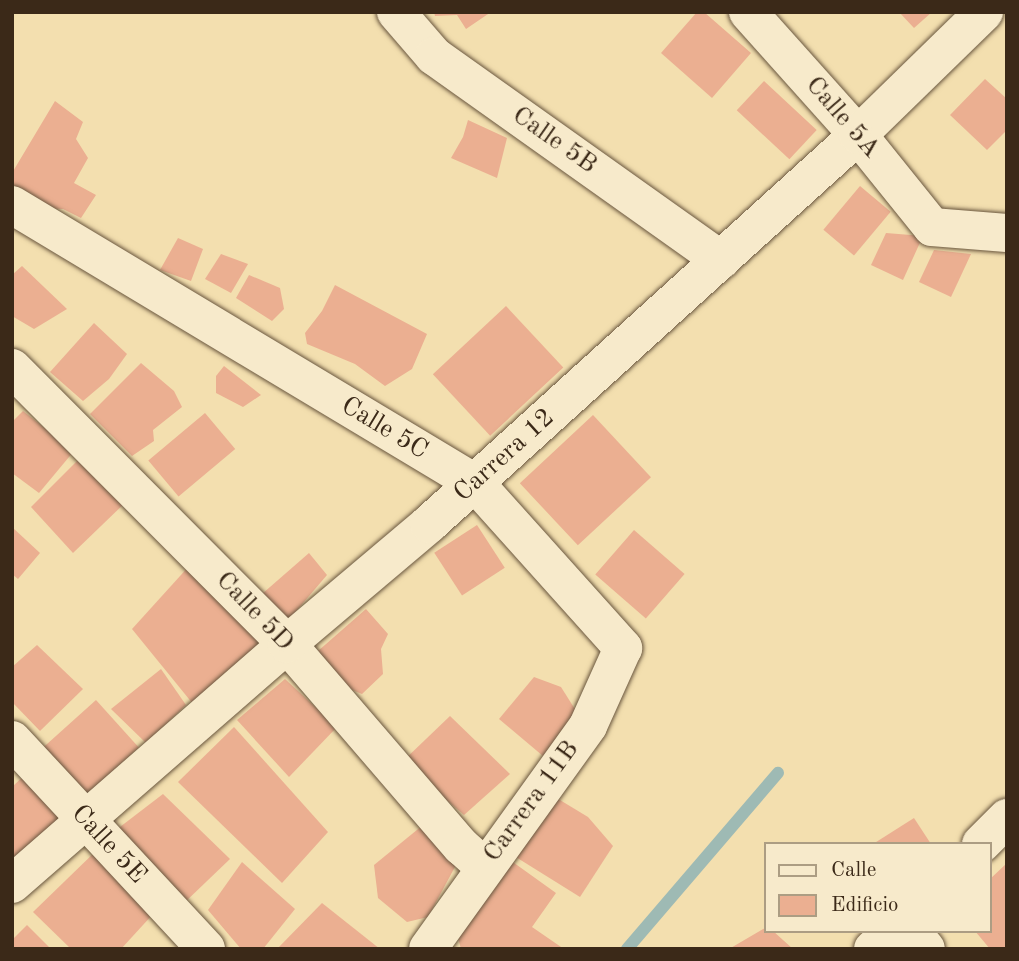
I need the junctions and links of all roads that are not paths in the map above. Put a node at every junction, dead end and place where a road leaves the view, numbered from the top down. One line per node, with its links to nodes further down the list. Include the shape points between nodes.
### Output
1 (396, 12): 7 (street, Calle 5B, via 434,56)
2 (748, 12): 4 (street, Calle 5A)
3 (984, 12): 4 (street, Carrera 12)
4 (858, 135): 6 (street, Calle 5A, via 932,227); 7 (street, Carrera 12)
5 (12, 205): 9 (street, Calle 5C)
6 (1007, 233)
7 (720, 260): 9 (street, Carrera 12)
8 (12, 368): 10 (street, Calle 5D)
9 (475, 483): 10 (street, Carrera 12); 11 (street, Calle 5C)
10 (287, 644): 14 (street, Carrera 12); 16 (street, Calle 5D)
11 (624, 648): 16 (street, Carrera 11B, via 588,726)
12 (12, 740): 14 (street, Calle 5E)
13 (1007, 818): 15 (street)
14 (86, 821): 17 (street, Carrera 12); 20 (street, Calle 5E)
15 (983, 842)
16 (484, 867): 21 (street, Carrera 11B)
17 (12, 884)
18 (891, 933): 22 (street)
19 (913, 933): 23 (street)
20 (205, 949)
21 (428, 949)
22 (873, 949)
23 (926, 949)

